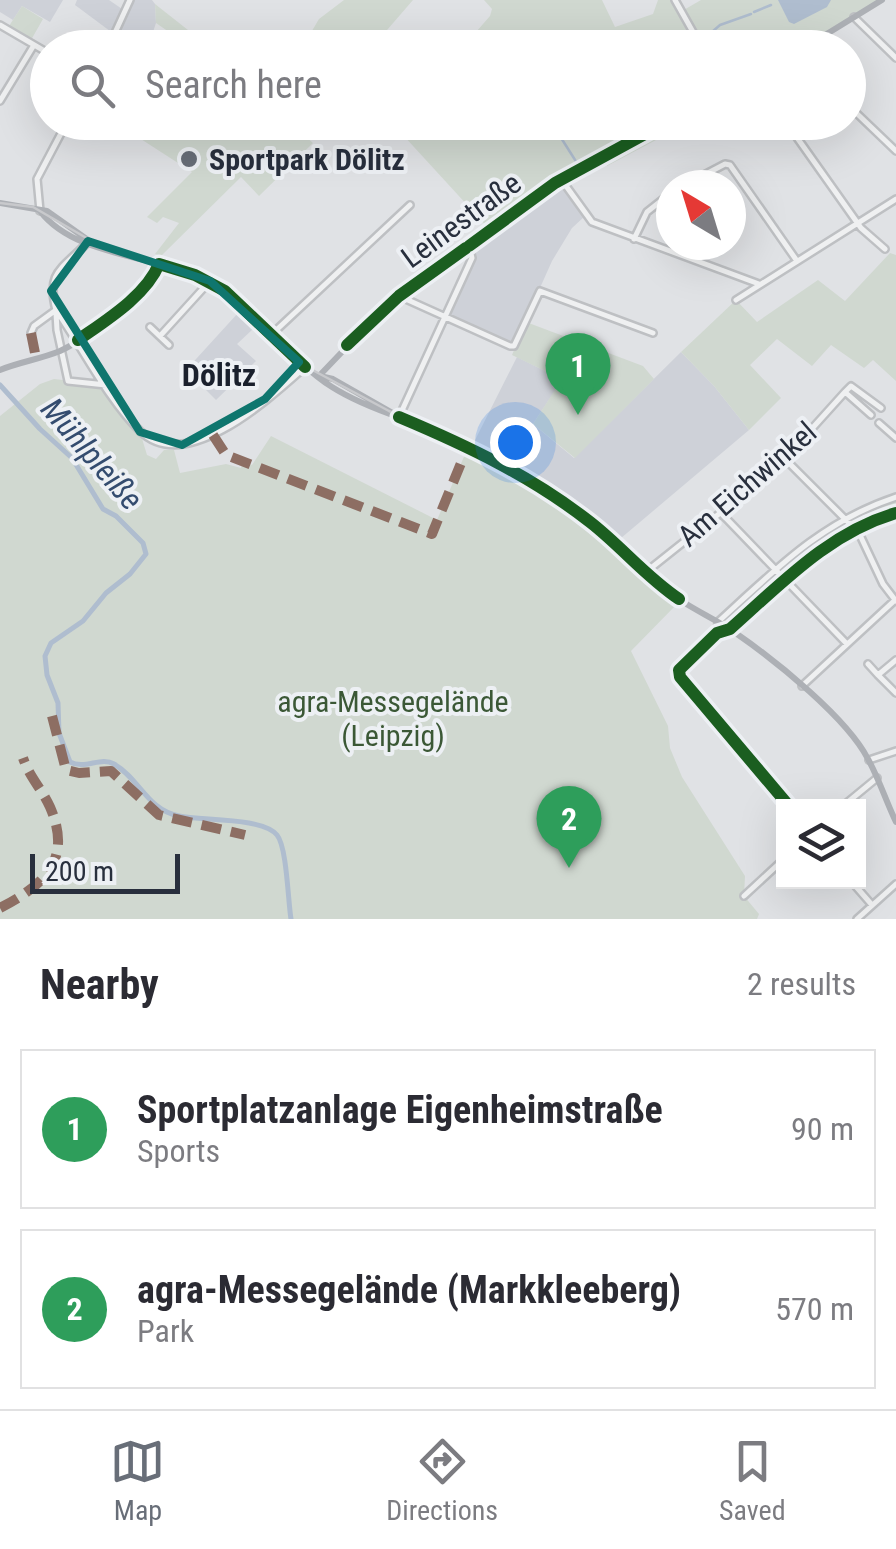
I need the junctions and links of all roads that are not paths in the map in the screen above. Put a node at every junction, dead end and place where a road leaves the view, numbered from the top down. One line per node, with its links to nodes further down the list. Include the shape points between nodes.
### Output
1 (130, 0): 6 (street)
2 (675, 0): 7 (street)
3 (882, 0): 4 (main road)
4 (854, 17): 8 (main road); 11 (street)
5 (0, 25): 9 (street)
6 (116, 30)
7 (692, 30)
8 (833, 30)
9 (30, 43)
10 (30, 51): 12 (street)
11 (896, 58)
12 (0, 100)
13 (866, 122): 17 (street)
14 (58, 140): 24 (street, via 38,179)
15 (634, 140): 18 (main road, Leinestraße)
16 (799, 140): 25 (street)
17 (896, 151)
18 (561, 179): 26 (street, via 588,219); 28 (main road, Leinestraße)
19 (746, 187): 30 (street)
20 (896, 199): 25 (street)
21 (0, 204): 24 (main road)
22 (656, 205): 26 (street)
23 (410, 206): 41 (street)
24 (40, 210): 27 (main road)
25 (858, 223): 29 (street); 30 (street)
26 (634, 239): 33 (street)
27 (88, 242): 31 (main road); 36 (street, via 54,277)
28 (469, 246): 34 (main road, Leinestraße); 37 (street, via 472,258)
29 (885, 249)
30 (796, 261): 33 (street)
31 (158, 264): 32 (main road); 43 (main road, via 125,304)
32 (210, 282): 41 (main road); 42 (street)
33 (759, 284): 35 (street)
34 (399, 296): 37 (street); 48 (main road, Leinestraße)
35 (736, 300)
36 (56, 310): 39 (street); 43 (street); 45 (street)
37 (446, 316): 40 (street, via 514,346 540,291); 53 (street)
38 (150, 327): 42 (street)
39 (30, 333)
40 (653, 333)
41 (271, 335): 46 (main road)
42 (160, 336): 44 (street)
43 (78, 340): 45 (main road); 49 (street)
44 (170, 346)
45 (60, 350): 47 (main road); 49 (street, via 68,381)
46 (302, 364): 48 (main road); 49 (street, via 203,441 182,446 140,432)
47 (0, 370)
48 (319, 376): 53 (main road)
49 (106, 385)
50 (846, 392): 51 (street, via 850,386); 52 (street); 56 (street, Am Eichwinkel)
51 (881, 408)
52 (871, 414)
53 (399, 417): 63 (main road, via 524,474)
54 (878, 424): 55 (street)
55 (895, 436)
56 (784, 458): 58 (street, Am Eichwinkel); 60 (street)
57 (896, 497): 60 (street)
58 (721, 512): 62 (street); 63 (street, Am Eichwinkel)
59 (896, 513): 61 (street)
60 (842, 518): 61 (street); 62 (street)
61 (853, 529): 64 (street); 65 (street)
62 (775, 570): 64 (street); 66 (street)
63 (646, 572): 66 (main road)
64 (784, 580): 67 (street); 69 (street)
65 (896, 600): 69 (street)
66 (718, 622): 67 (main road); 68 (street)
67 (730, 630): 68 (street); 73 (main road)
68 (717, 633): 78 (street, via 679,675)
69 (847, 644): 73 (street)
70 (896, 660): 72 (street)
71 (868, 664): 72 (street)
72 (878, 675): 74 (street)
73 (802, 686): 76 (main road)
74 (896, 693)
75 (896, 751): 76 (street)
76 (869, 760): 77 (main road)
77 (876, 778): 79 (street); 80 (main road)
78 (783, 799)
79 (850, 799)
80 (896, 822)
81 (776, 866): 84 (street)
82 (896, 884): 85 (street)
83 (858, 889): 85 (street)
84 (744, 896)
85 (872, 905): 86 (street)
86 (857, 919)

